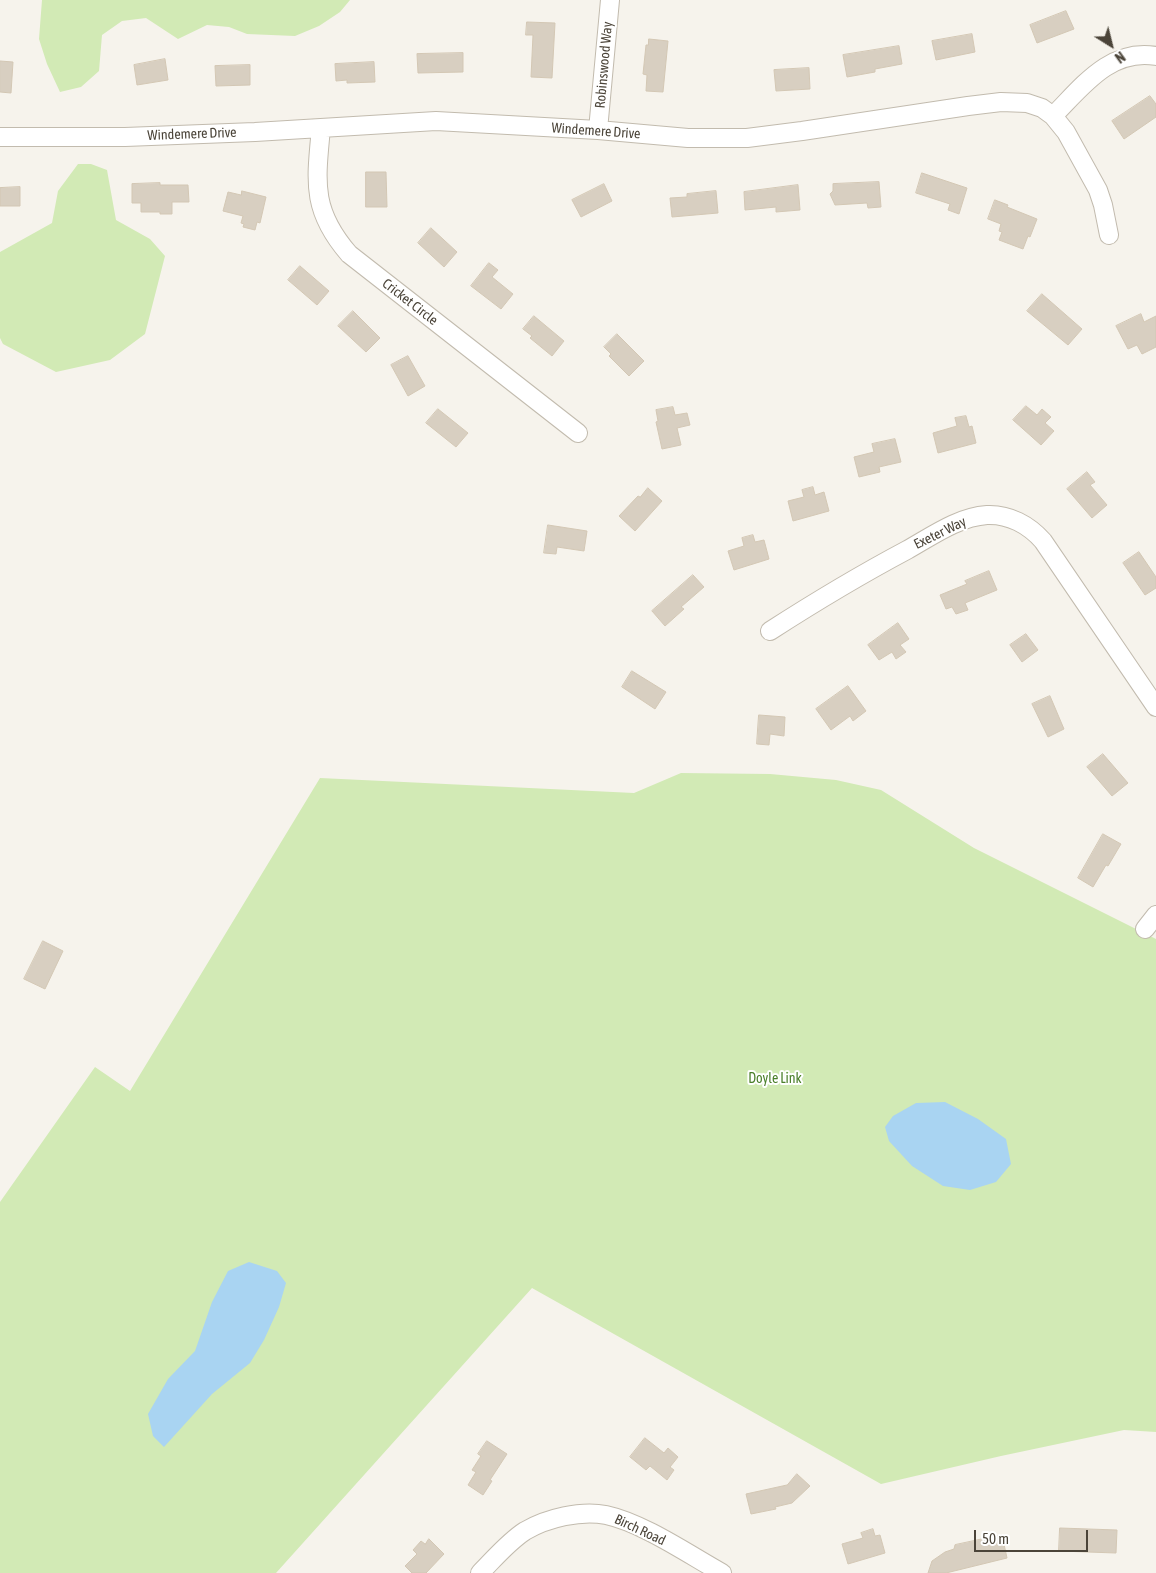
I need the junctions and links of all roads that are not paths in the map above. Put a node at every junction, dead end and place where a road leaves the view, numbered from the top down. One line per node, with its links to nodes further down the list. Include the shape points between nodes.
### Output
1 (610, 0): 5 (street, Robinswood Way)
2 (1156, 56): 3 (street, via 1130,56 1110,63 1092,76)
3 (1053, 116): 5 (street, Windemere Drive, via 1035,105 1001,102 747,138 688,138); 7 (street, Windemere Drive, via 1066,132 1098,190)
4 (321, 128): 5 (street, Windemere Drive, via 436,121); 6 (street, Windemere Drive, via 125,137); 8 (street, Cricket Circle, via 318,194 320,206 336,240 349,254)
5 (598, 130)
6 (0, 137)
7 (1109, 235)
8 (578, 433)
9 (770, 631): 10 (street, Exeter Way, via 951,526 979,516 997,515 1027,526 1043,541)
10 (1156, 707)
11 (1156, 915): 12 (street)
12 (1145, 929)
13 (480, 1573): 14 (street, Birch Road, via 508,1545 530,1529 550,1521 592,1513 623,1520)
14 (722, 1573)

